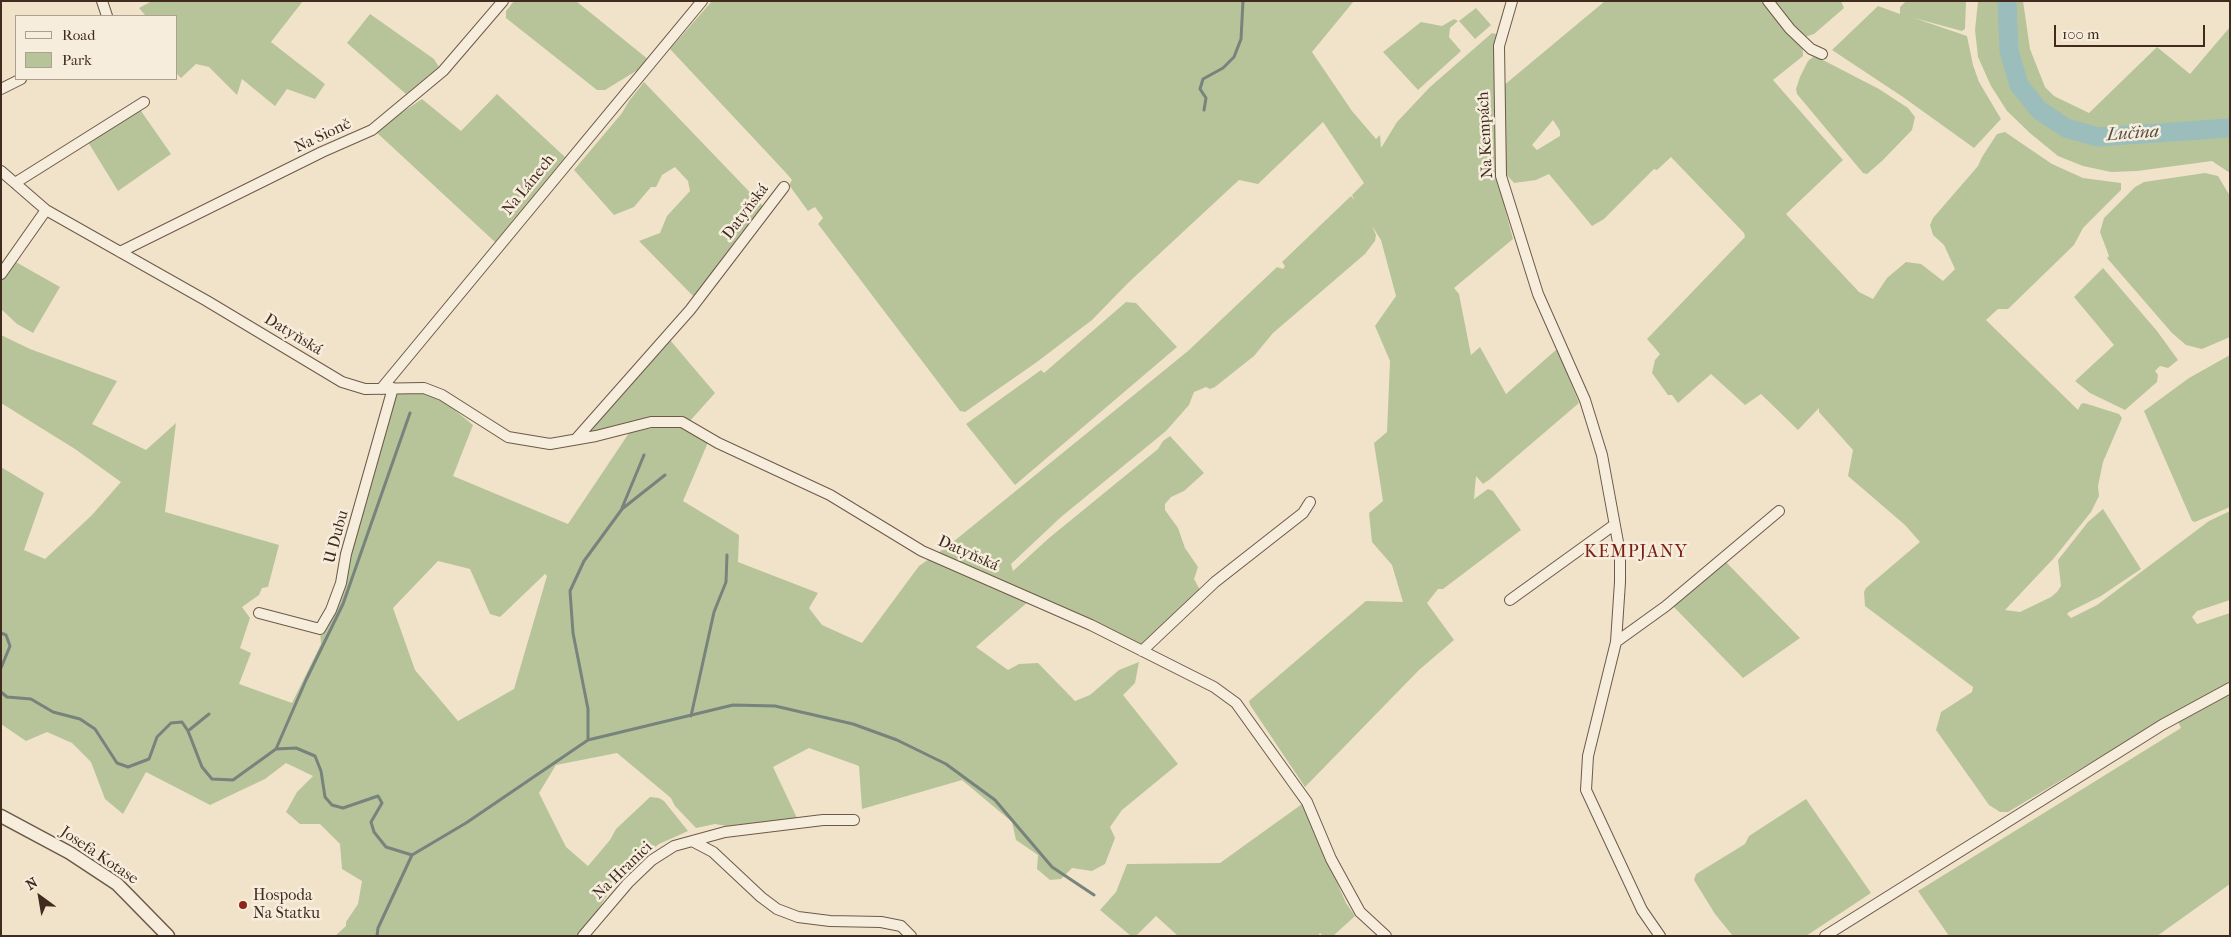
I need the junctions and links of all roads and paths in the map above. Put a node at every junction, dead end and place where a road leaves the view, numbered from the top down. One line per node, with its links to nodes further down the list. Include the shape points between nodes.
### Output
1 (102, 1): 6 (street)
2 (503, 1): 15 (street, Na Sioně, via 443,71 372,130)
3 (702, 1): 18 (street, Na Lánech)
4 (1512, 1): 22 (street, Na Kempách, via 1499,46 1501,176 1538,294 1585,400 1602,455)
5 (1768, 1): 7 (street, via 1811,49)
6 (107, 15)
7 (1822, 54)
8 (19, 80): 9 (street)
9 (1, 89)
10 (144, 102): 12 (street)
11 (1, 171): 12 (street, Datyňská)
12 (15, 184): 14 (street, Datyňská)
13 (784, 187): 19 (street, Datyňská, via 690,310)
14 (46, 210): 15 (street, Datyňská); 16 (street)
15 (120, 252): 18 (street, Datyňská, via 342,382 365,389)
16 (1, 274)
17 (393, 388): 18 (street, Datyňská); 19 (street, Datyňská, via 424,388 442,395 508,437 550,444); 24 (street, U Dubu, via 346,554 341,583 320,629)
18 (381, 389)
19 (576, 440): 26 (street, Datyňská, via 651,422 682,422 718,443 830,495 922,551 1091,625)
20 (1310, 502): 26 (street, via 1303,513 1216,582)
21 (1779, 511): 25 (street, via 1674,600)
22 (1614, 525): 23 (street); 25 (street, Na Kempách, via 1621,566)
23 (1510, 600)
24 (259, 612)
25 (1616, 642): 35 (street, Na Kempách, via 1588,756 1586,790 1642,910)
26 (1142, 651): 34 (street, Datyňská, via 1214,687 1236,703 1307,802 1331,859 1360,912)
27 (2230, 688): 36 (street, via 2162,725)
28 (1, 816): 31 (street, Josefa Kotase, via 117,884)
29 (854, 820): 30 (street, Na Hranici, via 823,820 725,832)
30 (694, 842): 32 (street, Na Hranici, via 674,846 652,860); 33 (street, via 712,852 777,909 798,917 901,926)
31 (168, 936)
32 (583, 936)
33 (911, 936)
34 (1386, 936)
35 (1660, 936)
36 (1825, 936)

